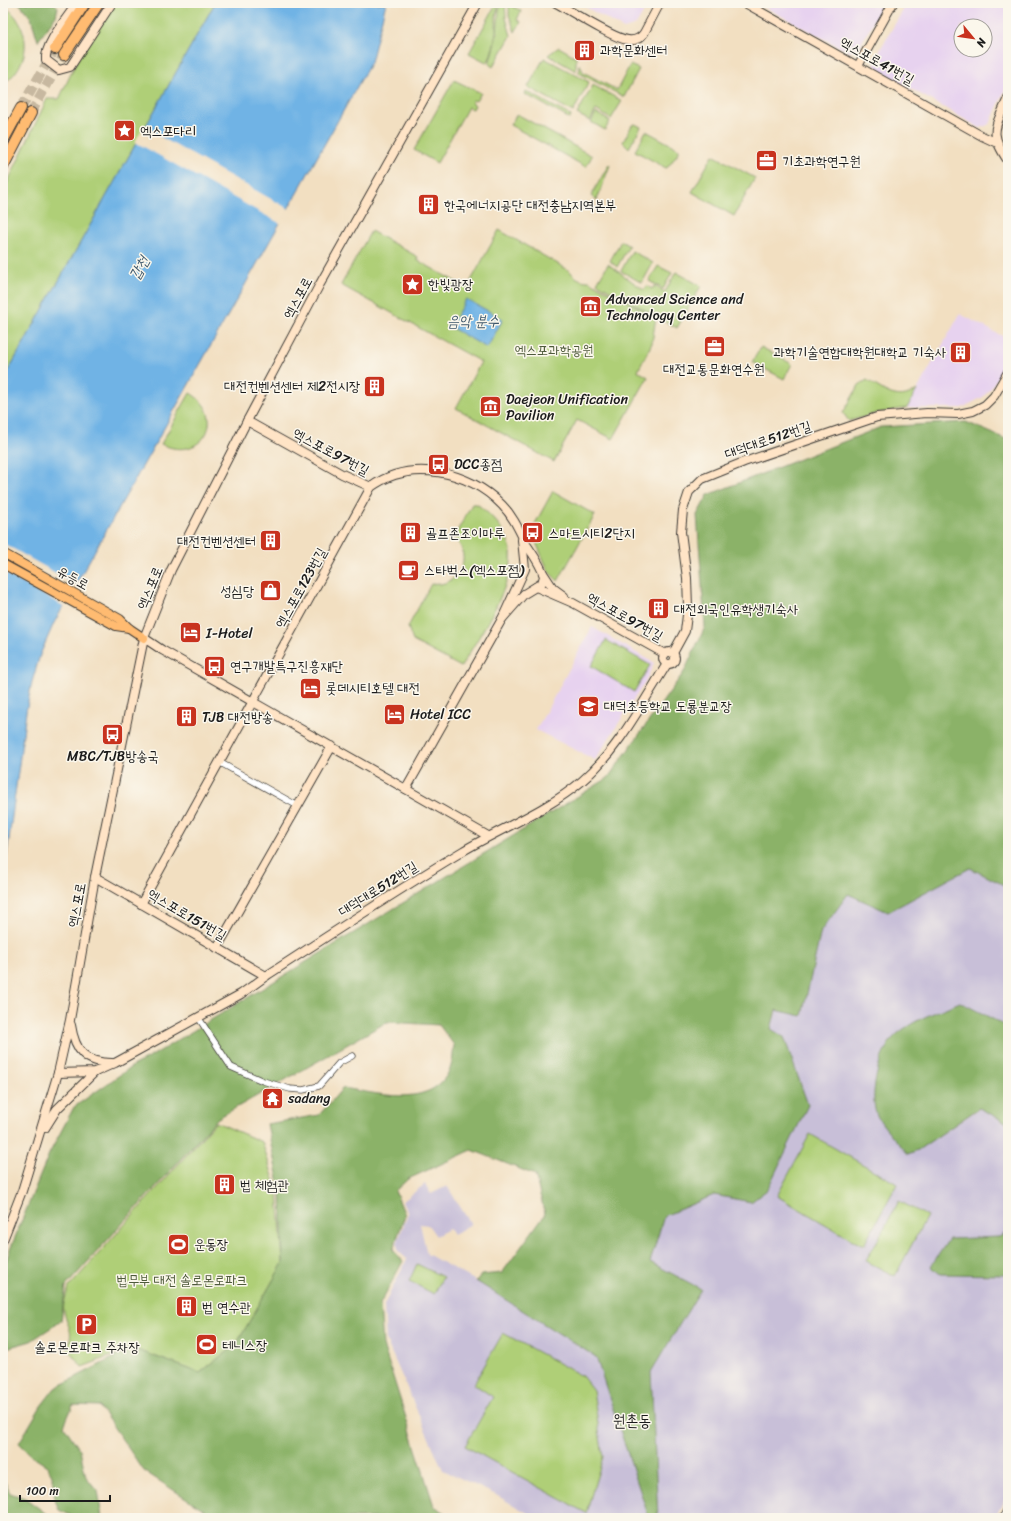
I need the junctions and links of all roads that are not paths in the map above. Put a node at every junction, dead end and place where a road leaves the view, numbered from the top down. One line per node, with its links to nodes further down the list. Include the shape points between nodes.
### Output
1 (77, 3): 4 (street, via 45,54 46,60 59,70 70,67)
2 (85, 3): 10 (highway)
3 (99, 3): 11 (highway)
4 (112, 3)
5 (478, 3): 21 (street, 엑스포로, via 320,284)
6 (556, 3): 7 (street, via 618,37 632,41 641,38)
7 (660, 3)
8 (745, 3): 12 (street, 엑스포로41번길)
9 (893, 3): 12 (street)
10 (54, 49)
11 (64, 55)
12 (858, 66): 17 (street, 엑스포로41번길)
13 (1008, 98): 17 (street, via 995,129)
14 (20, 108): 16 (highway)
15 (31, 113): 19 (highway)
16 (3, 141)
17 (996, 142): 18 (street)
18 (1008, 162)
19 (3, 167)
20 (1008, 372): 33 (street, 대덕대로512번길, via 994,396 985,405 973,411 958,414 877,417 702,479 689,492 683,510 681,532 688,607 684,631)
21 (248, 421): 22 (street, 엑스포로97번길, via 342,474); 32 (street, 엑스포로, via 171,570)
22 (371, 487): 23 (street, 엑스포로97번길, via 378,482 414,471 445,473 463,479 491,495 503,505); 34 (street, 엑스포로123번길)
23 (522, 536): 26 (street, 엑스포로97번길); 27 (street)
24 (3, 553): 31 (main road, 유등로, via 120,619)
25 (3, 564): 31 (main road, 유등로, via 116,626)
26 (542, 570): 27 (street, via 535,565); 28 (street, via 543,579); 29 (street, 엑스포로97번길, via 553,588)
27 (523, 572): 28 (street, via 525,585); 30 (street)
28 (534, 587): 29 (street); 30 (street)
29 (573, 603): 33 (street, 엑스포로97번길)
30 (502, 619): 37 (street)
31 (129, 628): 32 (main road, 유등로)
32 (144, 638): 34 (street); 40 (street, 엑스포로)
33 (669, 654): 39 (street, 대덕대로512번길, via 664,660 667,664 613,749 582,781 533,814)
34 (254, 701): 35 (street); 36 (street, 엑스포로123번길)
35 (332, 746): 37 (street); 38 (street)
36 (219, 762): 38 (street); 41 (street, 엑스포로123번길)
37 (406, 789): 39 (street)
38 (298, 806): 42 (street)
39 (488, 836): 43 (street, 대덕대로512번길)
40 (95, 877): 41 (street, 엑스포로151번길); 45 (street, 엑스포로)
41 (141, 904): 42 (street, 엑스포로151번길)
42 (217, 948): 43 (street, 엑스포로151번길)
43 (266, 976): 44 (street, 대덕대로512번길, via 241,994)
44 (198, 1017): 46 (street, via 231,1067 290,1089 303,1090 319,1086 339,1064); 47 (street, 대덕대로512번길)
45 (70, 1020): 47 (street, via 73,1037 85,1057 95,1062); 49 (street, 엑스포로)
46 (352, 1056)
47 (115, 1063): 48 (street, 대덕대로512번길)
48 (94, 1072): 49 (street, 대덕대로512번길); 50 (street, via 57,1109)
49 (58, 1074): 50 (street, 엑스포로)
50 (40, 1138): 51 (street, 엑스포로)
51 (3, 1240)
52 (1008, 1507): 53 (street)
53 (1002, 1518)

